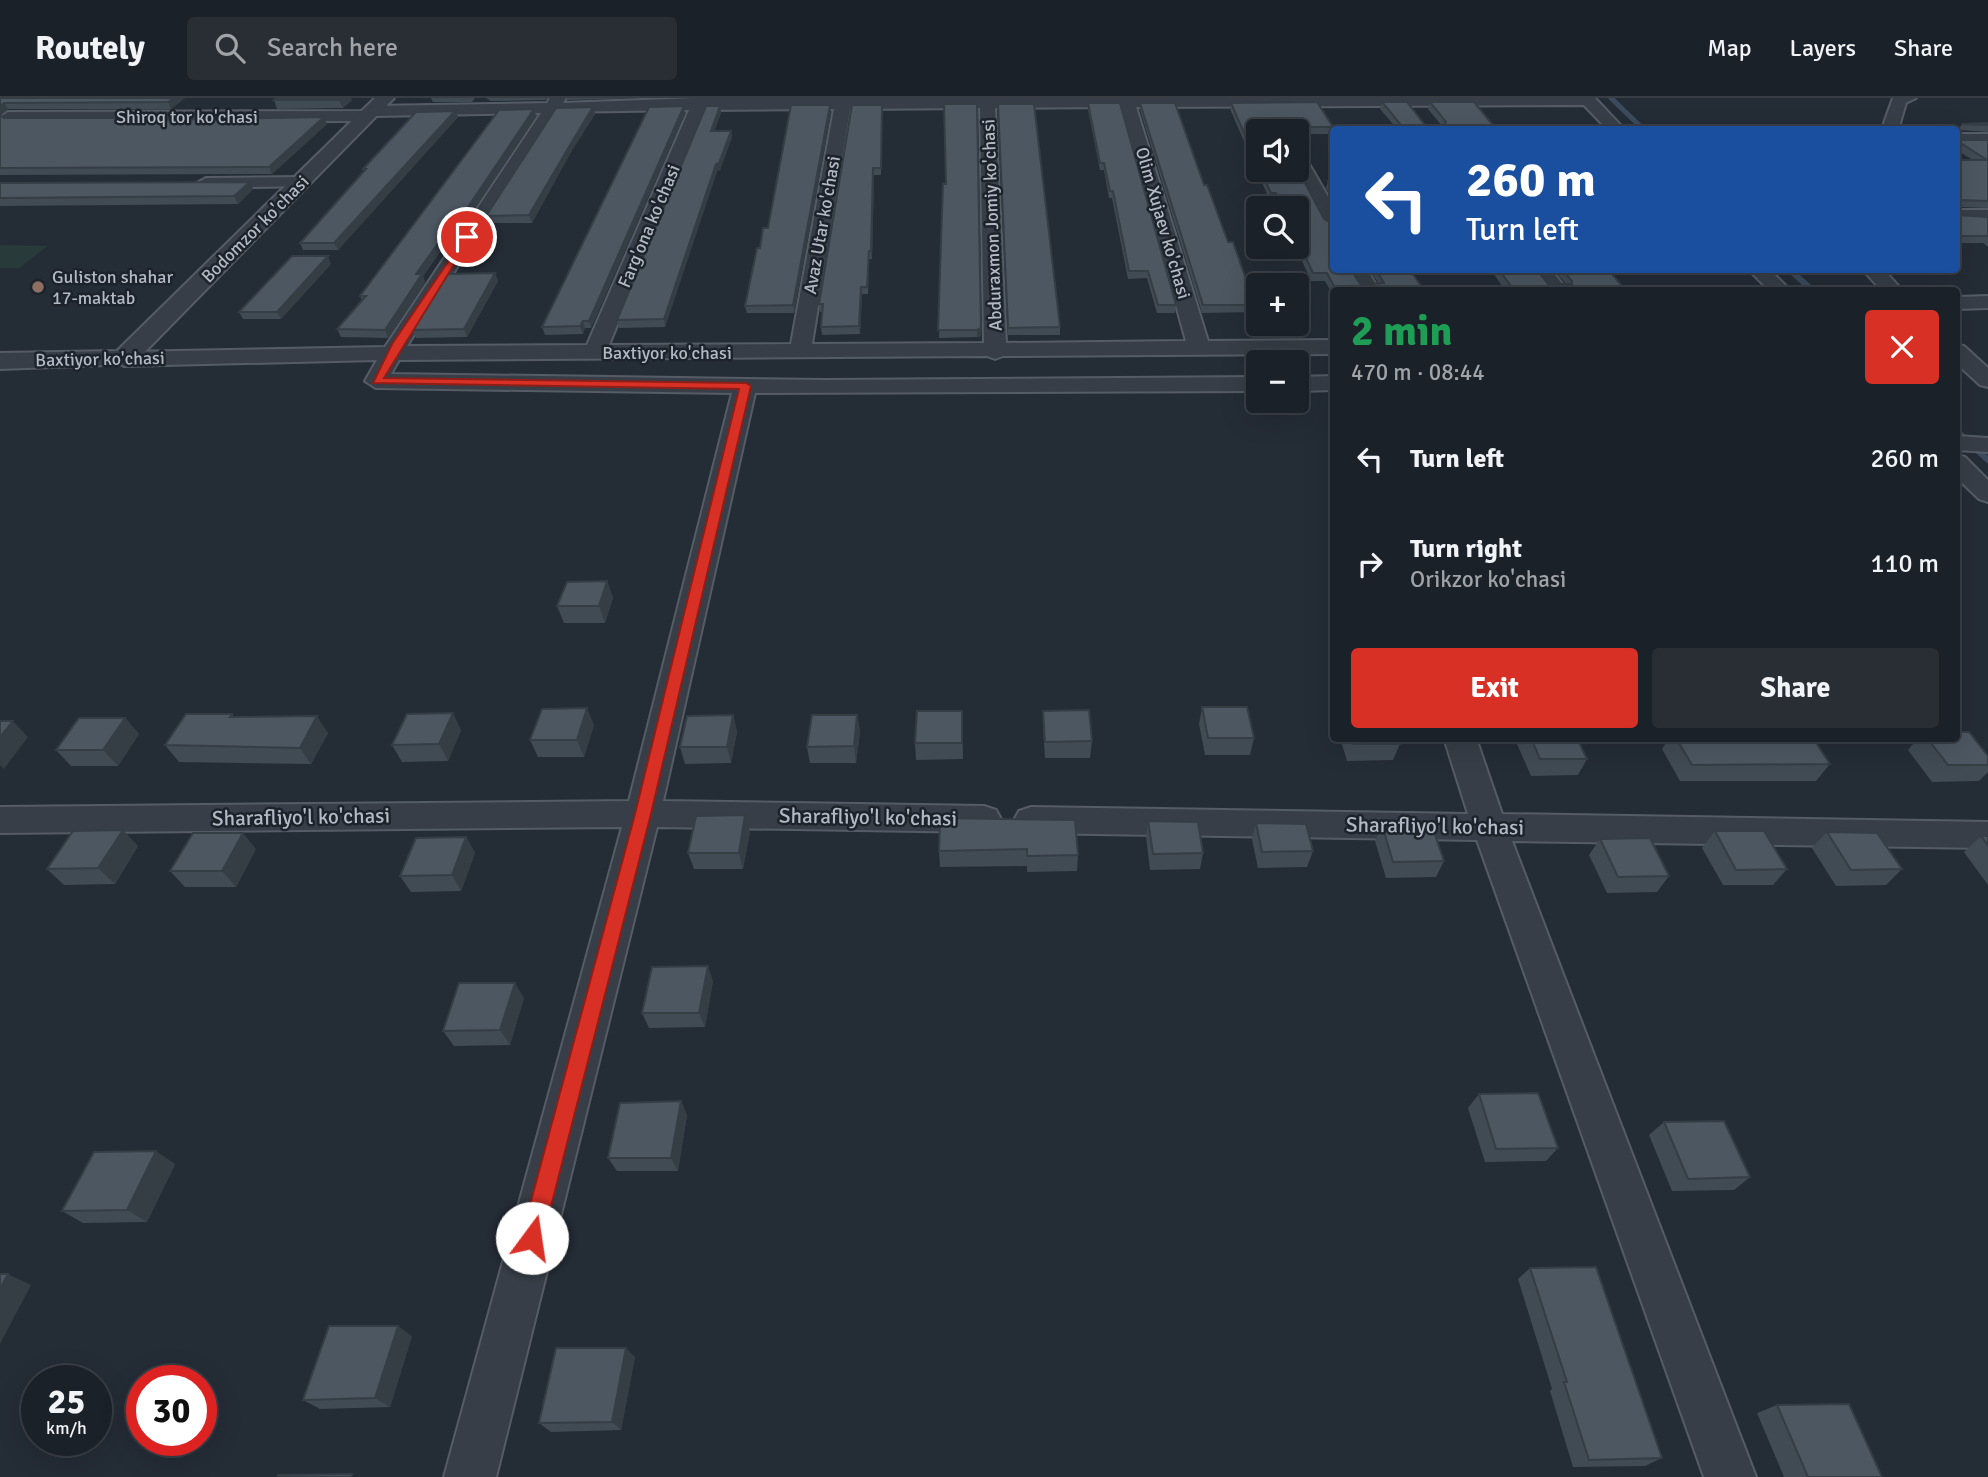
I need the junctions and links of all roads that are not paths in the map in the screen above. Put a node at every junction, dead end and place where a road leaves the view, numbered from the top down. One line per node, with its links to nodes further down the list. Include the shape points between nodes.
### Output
1 (37, 98): 15 (street)
2 (197, 98): 13 (street)
3 (1908, 98): 18 (street, via 1899,100)
4 (1587, 99): 6 (street, Shiroq tor ko'chasi); 17 (street)
5 (1267, 100): 6 (street, Shiroq tor ko'chasi); 8 (street, Shiroq tor ko'chasi); 14 (street)
6 (1411, 100): 16 (street)
7 (843, 101): 9 (street, Shiroq tor ko'chasi); 10 (street, Shiroq tor ko'chasi); 37 (street, Avaz Utar ko'chasi)
8 (1127, 101): 10 (street, Shiroq tor ko'chasi); 36 (street, Olim Xujaev ko'chasi)
9 (700, 102): 11 (street, Shiroq tor ko'chasi); 40 (street, Farg'ona ko'chasi)
10 (988, 102): 38 (street, Abduraxmon Jomiy ko'chasi)
11 (555, 103): 12 (street, Shiroq tor ko'chasi); 39 (street)
12 (375, 108): 13 (street, Shiroq tor ko'chasi); 23 (street, Bodomzor ko'chasi)
13 (174, 117): 15 (street, Shiroq tor ko'chasi)
14 (1276, 119)
15 (4, 120)
16 (1427, 120)
17 (1613, 126)
18 (1893, 126)
19 (1960, 139): 20 (street)
20 (1988, 139)
21 (1309, 179): 26 (street)
22 (192, 183): 23 (street)
23 (301, 183): 42 (street, Bodomzor ko'chasi)
24 (1960, 216): 25 (street)
25 (1988, 216)
26 (1330, 218)
27 (1543, 273): 30 (street)
28 (1762, 273): 31 (street)
29 (1876, 273): 32 (street)
30 (1555, 287)
31 (1777, 287)
32 (1889, 287)
33 (1988, 302): 34 (street)
34 (1960, 303)
35 (1330, 347): 36 (street, Baxtiyor ko'chasi)
36 (1199, 349): 38 (street, Baxtiyor ko'chasi)
37 (800, 352): 38 (street, Baxtiyor ko'chasi); 40 (street, Baxtiyor ko'chasi)
38 (995, 352)
39 (392, 353): 40 (street, Baxtiyor ko'chasi); 42 (street, Baxtiyor ko'chasi); 48 (street, via 376,381)
40 (595, 353)
41 (1960, 355): 44 (street)
42 (124, 359): 43 (street, Baxtiyor ko'chasi)
43 (1, 362)
44 (1988, 380)
45 (1330, 383): 47 (street)
46 (1246, 384): 48 (street)
47 (1309, 384)
48 (746, 386): 54 (street)
49 (1960, 443): 50 (street)
50 (1988, 445)
51 (1960, 466): 52 (street)
52 (1988, 494)
53 (1461, 742): 56 (street)
54 (643, 814): 55 (street, Sharafliyo'l ko'chasi); 56 (street, Sharafliyo'l ko'chasi); 58 (street)
55 (0, 820)
56 (1489, 826): 57 (street, Sharafliyo'l ko'chasi); 59 (street)
57 (1988, 835)
58 (470, 1477)
59 (1730, 1477)

